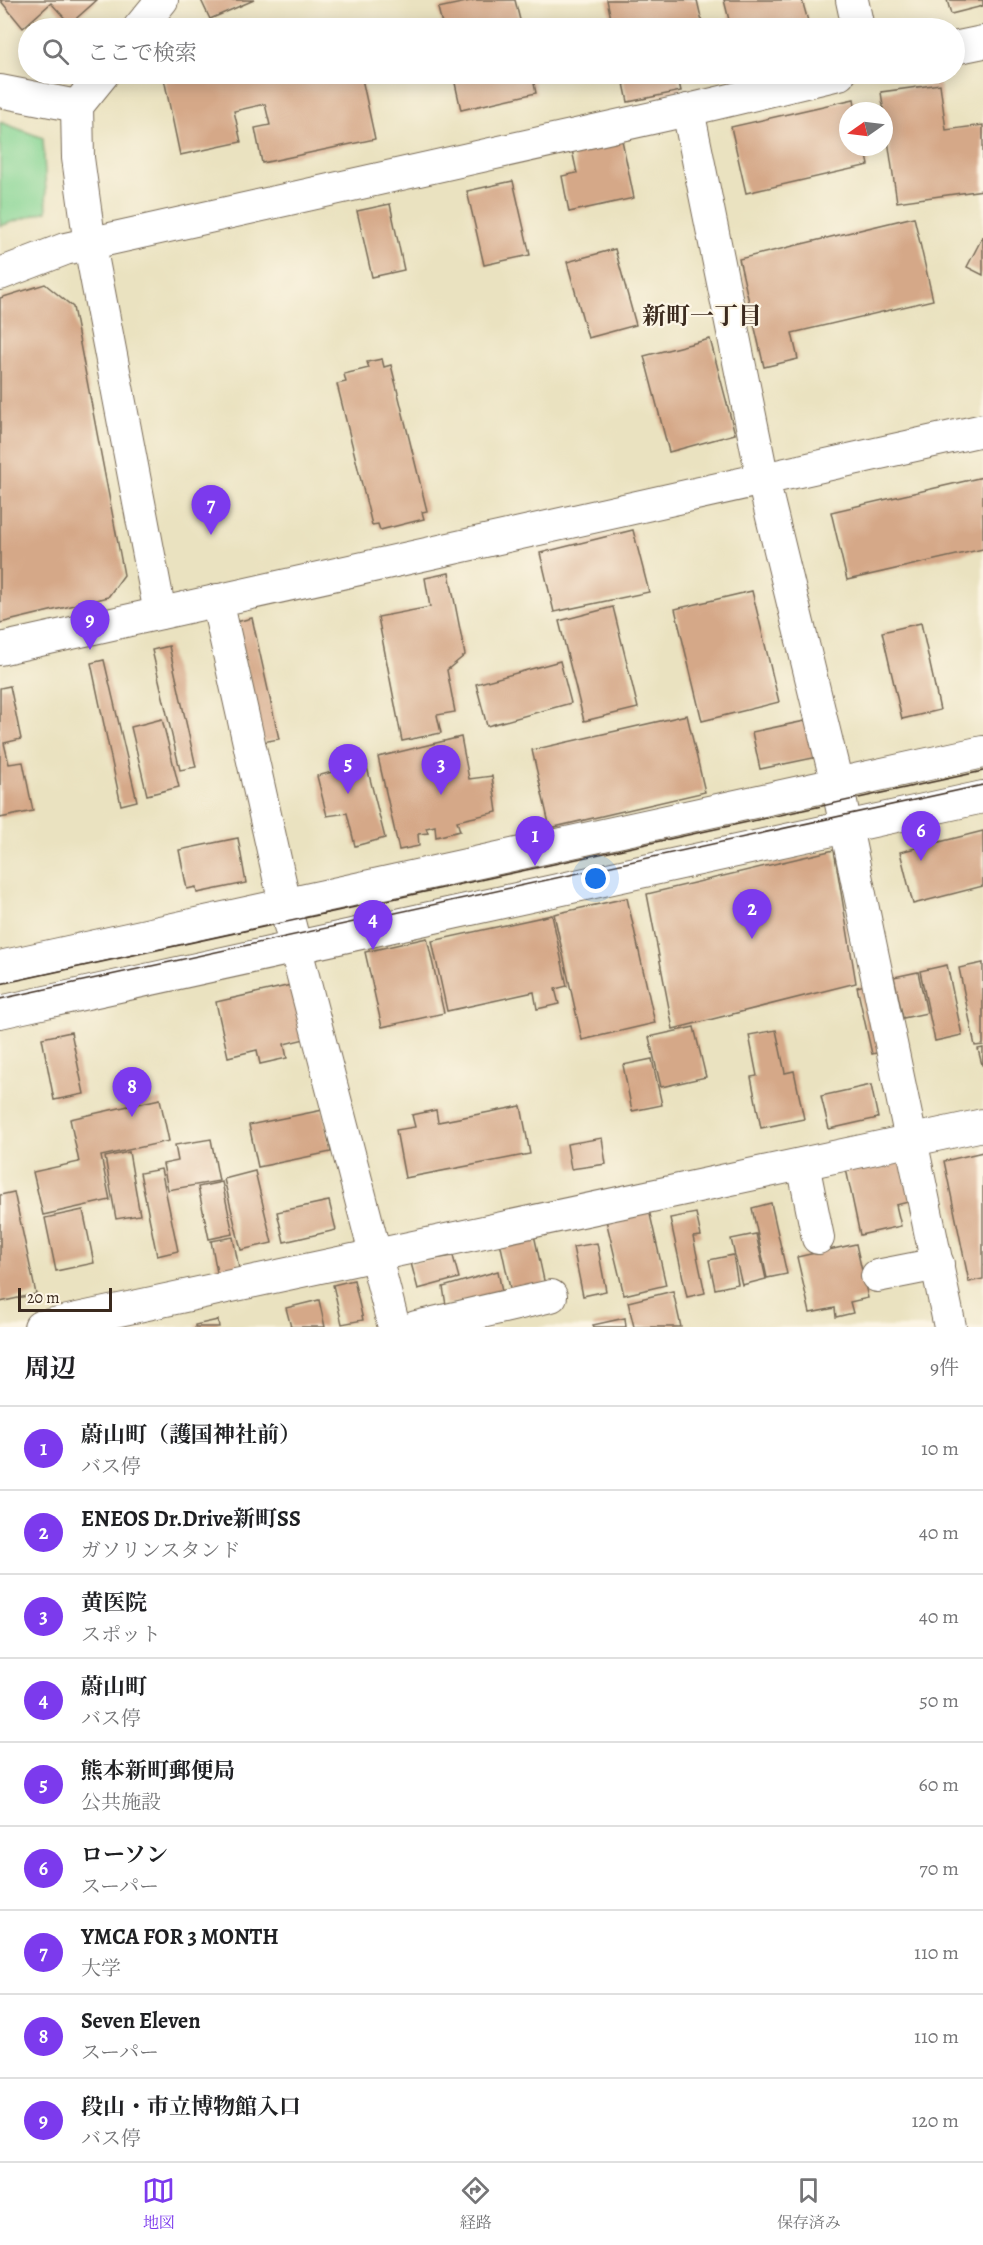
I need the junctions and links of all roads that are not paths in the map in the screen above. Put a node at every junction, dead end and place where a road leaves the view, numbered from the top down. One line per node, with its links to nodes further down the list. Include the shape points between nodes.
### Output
1 (162, 0): 3 (street)
2 (852, 0): 4 (street)
3 (147, 18)
4 (856, 18)
5 (983, 42): 6 (street)
6 (965, 46)
7 (95, 84): 10 (street)
8 (799, 84): 11 (street)
9 (0, 92): 10 (street)
10 (77, 106): 12 (street, via 78,158)
11 (688, 111): 12 (street); 15 (street)
12 (90, 245): 13 (street, via 64,249); 17 (street)
13 (0, 274)
14 (983, 430): 15 (street)
15 (763, 480): 16 (street); 20 (street)
16 (217, 600): 17 (street); 23 (street)
17 (160, 613): 18 (street)
18 (0, 649)
19 (983, 752): 20 (street)
20 (837, 784): 22 (street); 23 (street)
21 (983, 797): 22 (street)
22 (846, 827): 24 (street); 28 (street)
23 (286, 905): 24 (street); 25 (street)
24 (296, 948): 26 (street); 31 (street)
25 (0, 967)
26 (0, 1012)
27 (983, 1125): 28 (street)
28 (911, 1141): 29 (street); 32 (street)
29 (803, 1164): 30 (street); 31 (street)
30 (818, 1238)
31 (376, 1254): 35 (street); 36 (street)
32 (938, 1264): 33 (street); 38 (street)
33 (877, 1276)
34 (551, 1296): 37 (street)
35 (40, 1327)
36 (394, 1327)
37 (416, 1327)
38 (950, 1327)

